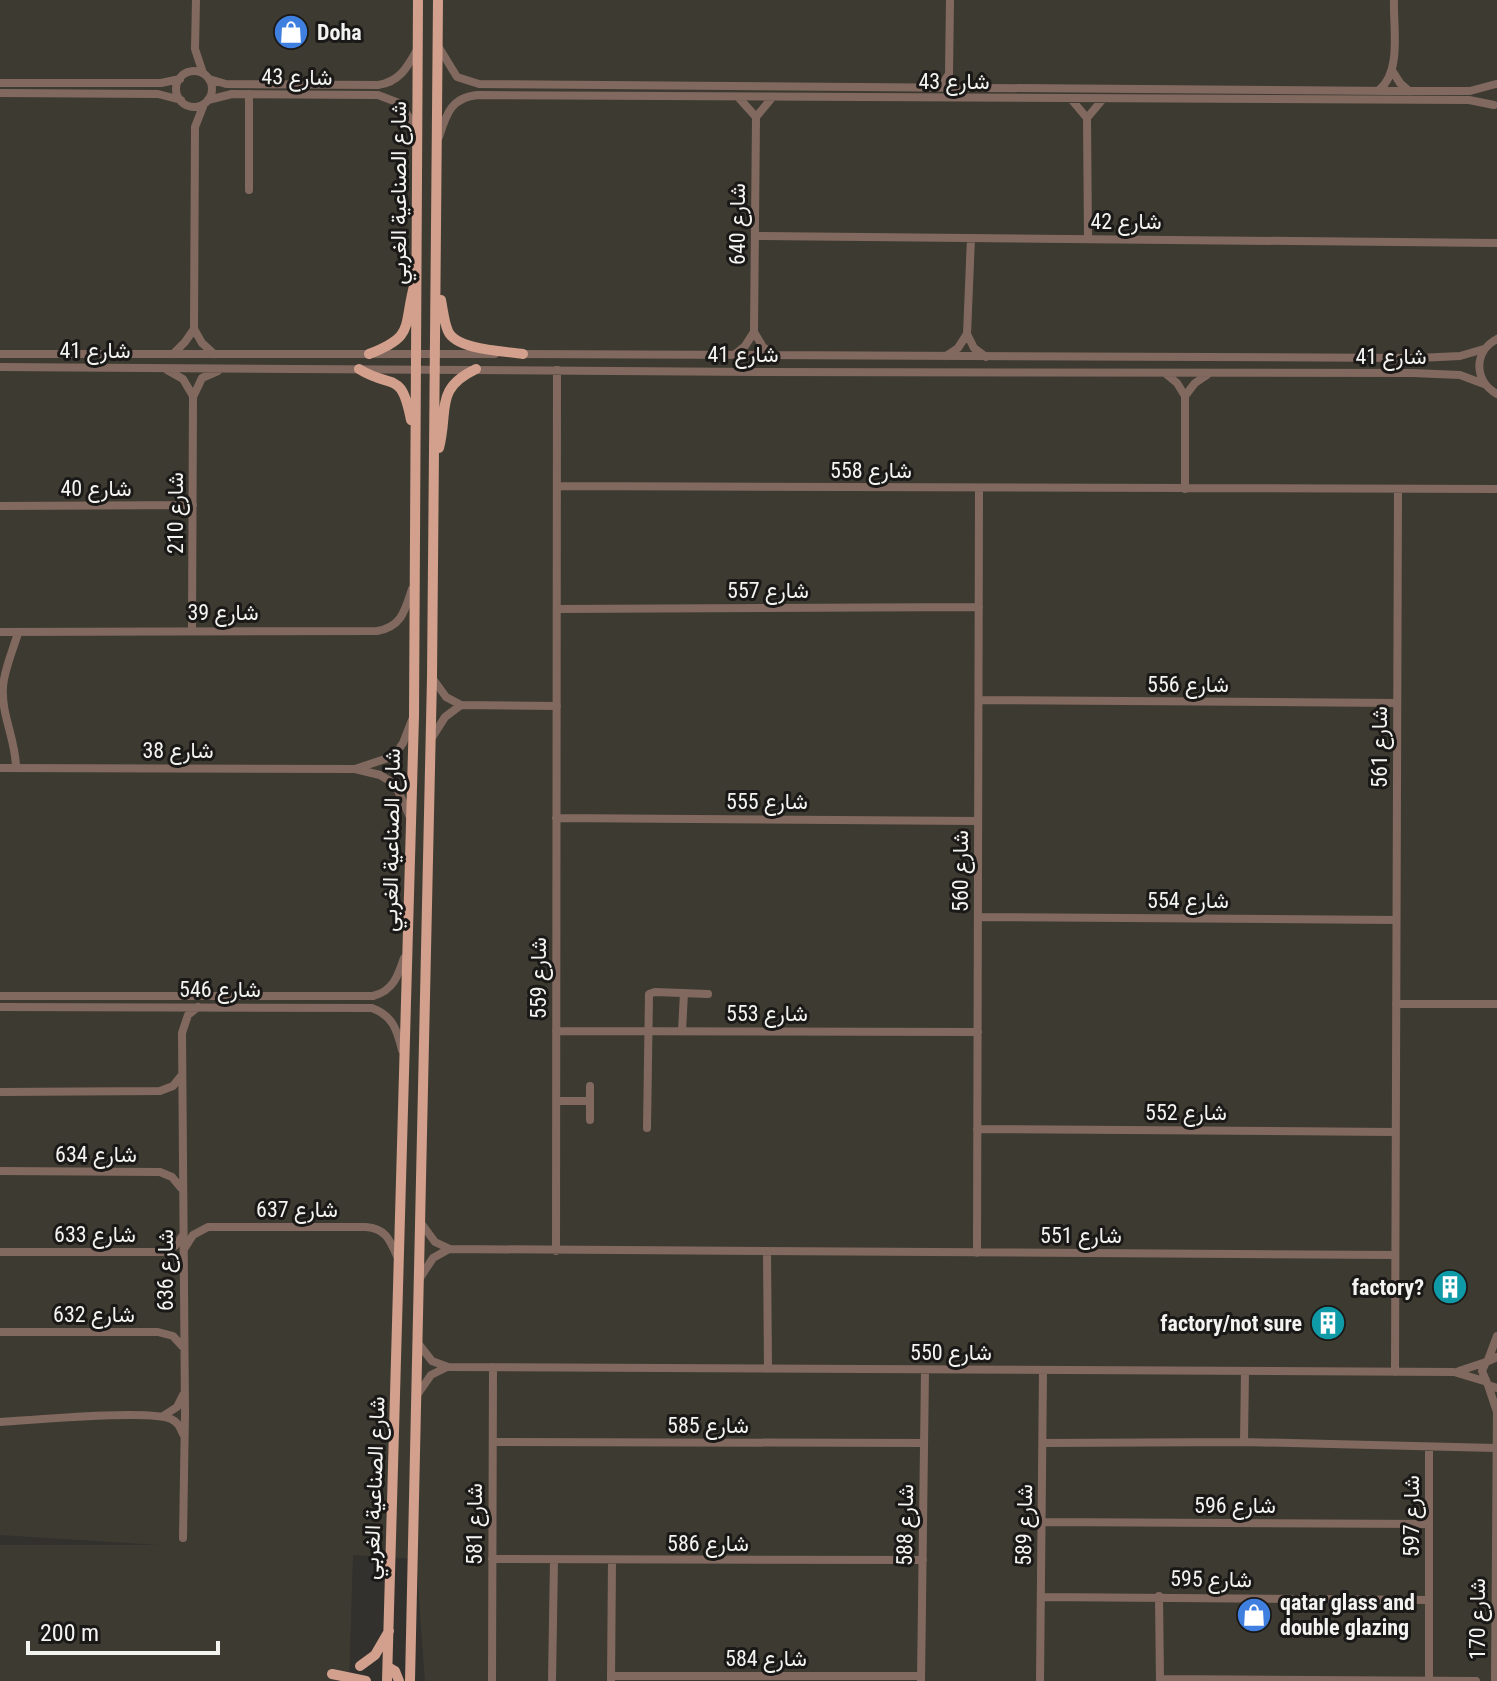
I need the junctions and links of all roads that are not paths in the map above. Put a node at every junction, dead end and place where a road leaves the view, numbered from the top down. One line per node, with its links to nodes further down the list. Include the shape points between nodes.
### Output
1 (196, 0): 7 (street)
2 (418, 0): 8 (main road, شارع الصناعية الغربي)
3 (438, 0): 6 (main road, شارع الصناعية الغربي)
4 (950, 0): 9 (street)
5 (1394, 0): 10 (street)
6 (438, 46): 15 (street, شارع 43, via 457,77 479,84); 32 (main road, شارع الصناعية الغربي)
7 (195, 49): 11 (street); 12 (street)
8 (418, 50): 12 (street, شارع 43, via 401,75 386,84 226,84); 31 (main road, شارع الصناعية الغربي)
9 (949, 69): 15 (street); 16 (street)
10 (1393, 72): 17 (street); 18 (street)
11 (182, 76): 12 (street, via 196,71); 13 (street, via 161,83); 25 (street, via 177,90)
12 (206, 76): 26 (street, via 212,87)
13 (1, 82)
14 (1497, 84): 18 (street, شارع 43, via 1470,91); 27 (street, via 1491,94)
15 (940, 87): 16 (street, شارع 43)
16 (969, 87): 17 (street, شارع 43)
17 (1379, 91): 18 (street, شارع 43)
18 (1409, 91)
19 (0, 93): 25 (street, via 158,94)
20 (249, 94): 26 (street, شارع 43, via 225,94); 31 (street, شارع 43, via 386,96 399,103); 33 (street)
21 (739, 98): 22 (street, شارع 43); 28 (street); 32 (street, شارع 43, via 468,96 452,106)
22 (772, 98): 23 (street, شارع 43); 28 (street)
23 (1071, 99): 24 (street, شارع 43); 29 (street)
24 (1103, 99): 27 (street, شارع 43, via 1469,100); 29 (street)
25 (183, 102): 26 (street); 30 (street)
26 (206, 102): 30 (street)
27 (1495, 107)
28 (756, 117): 34 (street, شارع 640)
29 (1087, 118): 36 (street)
30 (195, 127): 40 (street)
31 (418, 130): 38 (main road, شارع الصناعية الغربي)
32 (438, 138): 39 (main road, شارع الصناعية الغربي)
33 (249, 190)
34 (755, 236): 35 (street, شارع 42); 41 (street, شارع 640)
35 (971, 238): 36 (street, شارع 42); 42 (street)
36 (1088, 239): 37 (street, شارع 42)
37 (1497, 243)
38 (418, 268): 48 (main road, via 401,338); 51 (main road, شارع الصناعية الغربي)
39 (437, 289): 49 (main road, شارع الصناعية الغربي); 50 (main road, via 454,340)
40 (194, 329): 46 (street); 47 (street)
41 (754, 332): 52 (street); 53 (street)
42 (967, 334): 54 (street); 55 (street)
43 (1496, 338): 44 (street)
44 (1484, 349): 55 (street, شارع 41, via 1418,358); 66 (street, via 1479,370)
45 (1, 354): 46 (street, شارع 41)
46 (173, 354): 47 (street, شارع 41)
47 (215, 354): 48 (street, شارع 41)
48 (369, 354): 51 (street, شارع 41)
49 (437, 354): 50 (street, شارع 41); 51 (street, شارع 41); 61 (main road, شارع الصناعية الغربي)
50 (523, 354): 52 (street, شارع 41)
51 (417, 355): 60 (main road, شارع الصناعية الغربي)
52 (733, 356): 53 (street, شارع 41)
53 (777, 356): 54 (street, شارع 41)
54 (944, 357): 55 (street, شارع 41)
55 (986, 357)
56 (1, 368): 57 (street, شارع 41)
57 (163, 368): 58 (street, شارع 41); 69 (street, via 183,379)
58 (223, 368): 59 (street, شارع 41); 69 (street, via 202,378)
59 (359, 369): 60 (street, شارع 41); 70 (main road, via 401,387)
60 (417, 369): 61 (street, شارع 41); 70 (main road, شارع الصناعية الغربي)
61 (436, 369): 62 (street, شارع 41); 71 (main road, شارع الصناعية الغربي)
62 (476, 369): 63 (street, شارع 41); 71 (main road, via 454,381 448,391)
63 (557, 370): 64 (street, شارع 41); 72 (street, شارع 559)
64 (1166, 373): 65 (street, شارع 41); 68 (street)
65 (1209, 373): 66 (street, شارع 41, via 1460,375); 68 (street)
66 (1484, 384): 67 (street)
67 (1496, 395)
68 (1185, 396): 74 (street)
69 (193, 397): 77 (street, شارع 210)
70 (415, 439): 79 (main road, شارع الصناعية الغربي)
71 (435, 461): 85 (main road, شارع الصناعية الغربي)
72 (557, 486): 73 (street, شارع 558); 81 (street, شارع 559)
73 (979, 489): 74 (street, شارع 558); 80 (street, شارع 560)
74 (1185, 489): 75 (street, شارع 558)
75 (1398, 489): 76 (street, شارع 558); 88 (street, شارع 561)
76 (1497, 489)
77 (193, 505): 78 (street, شارع 40); 82 (street, شارع 210)
78 (0, 506)
79 (415, 580): 82 (street, شارع 39, via 400,620 387,629); 91 (main road, شارع الصناعية الغربي)
80 (979, 607): 81 (street, شارع 557); 87 (street, شارع 560)
81 (557, 609): 90 (street, شارع 559)
82 (192, 629): 84 (street, شارع 39)
83 (0, 632): 84 (street, شارع 39)
84 (18, 633): 86 (street)
85 (432, 677): 89 (street, via 446,697); 92 (main road, شارع الصناعية الغربي)
86 (1, 686): 94 (street)
87 (979, 700): 88 (street, شارع 556); 98 (street, شارع 560)
88 (1397, 703): 100 (street, شارع 561)
89 (461, 705): 90 (street); 92 (street, via 439,724)
90 (557, 706): 96 (street, شارع 559)
91 (414, 716): 95 (street, شارع 38, via 394,756); 97 (main road, شارع الصناعية الغربي)
92 (430, 742): 125 (main road, شارع الصناعية الغربي)
93 (0, 768): 94 (street, شارع 38)
94 (16, 768): 95 (street, شارع 38)
95 (355, 769): 97 (street, شارع 38, via 395,784)
96 (556, 818): 98 (street, شارع 555); 109 (street, شارع 559)
97 (411, 820): 101 (main road, شارع الصناعية الغربي)
98 (978, 821): 99 (street, شارع 560)
99 (979, 917): 100 (street, شارع 554); 112 (street, شارع 560)
100 (1396, 920): 105 (street, شارع 561)
101 (408, 945): 104 (street, شارع 546, via 395,982 373,996); 113 (main road, شارع الصناعية الغربي)
102 (684, 993): 103 (street); 110 (street, via 649,994); 111 (street)
103 (708, 994)
104 (0, 996)
105 (1396, 1004): 106 (street); 122 (street, شارع 561)
106 (1497, 1004)
107 (0, 1007): 108 (street, شارع 546)
108 (198, 1007): 113 (street, شارع 546, via 372,1008 393,1023); 114 (street, شارع 636, via 183,1027)
109 (556, 1031): 110 (street, شارع 553); 117 (street, شارع 559)
110 (648, 1031): 111 (street, شارع 553); 120 (street)
111 (682, 1031): 112 (street, شارع 553)
112 (978, 1032): 121 (street, شارع 560)
113 (406, 1063): 134 (main road, شارع الصناعية الغربي)
114 (182, 1075): 116 (street, via 160,1091); 124 (street, شارع 636)
115 (590, 1086): 118 (street)
116 (0, 1092)
117 (556, 1101): 118 (street); 129 (street, شارع 559)
118 (590, 1101): 119 (street)
119 (590, 1120)
120 (647, 1128)
121 (977, 1129): 122 (street, شارع 552); 132 (street, شارع 560)
122 (1395, 1132): 133 (street, شارع 561)
123 (0, 1171): 124 (street, شارع 634, via 160,1172 172,1177)
124 (183, 1193): 126 (street, شارع 636)
125 (421, 1223): 128 (street, via 435,1242); 135 (main road, شارع الصناعية الغربي)
126 (183, 1235): 127 (street, شارع 636); 130 (street, شارع 633, via 163,1252)
127 (183, 1249): 134 (street, شارع 637, via 208,1227 374,1227 387,1235); 139 (street, شارع 636)
128 (450, 1249): 129 (street, شارع 551); 135 (street, via 433,1258)
129 (556, 1251): 131 (street, شارع 551)
130 (0, 1252)
131 (767, 1252): 132 (street, شارع 551); 143 (street)
132 (977, 1253): 133 (street, شارع 551)
133 (1395, 1255): 147 (street, شارع 561)
134 (400, 1265): 172 (main road, شارع الصناعية الغربي)
135 (418, 1283): 138 (main road, شارع الصناعية الغربي)
136 (0, 1332): 139 (street, شارع 632, via 158,1332 173,1336)
137 (1497, 1336): 140 (street)
138 (417, 1341): 141 (street, via 432,1361); 151 (main road, شارع الصناعية الغربي)
139 (183, 1348): 150 (street, شارع 636)
140 (1490, 1360): 148 (street, شارع 550); 149 (street, via 1482,1371)
141 (448, 1367): 142 (street, شارع 550); 151 (street, via 424,1382)
142 (493, 1367): 143 (street, شارع 550); 156 (street, شارع 581)
143 (768, 1369): 144 (street, شارع 550)
144 (925, 1370): 145 (street, شارع 550); 158 (street, شارع 588)
145 (1043, 1370): 146 (street, شارع 550); 159 (street, شارع 589)
146 (1245, 1371): 147 (street, شارع 550); 157 (street)
147 (1395, 1372): 148 (street, شارع 550)
148 (1454, 1372): 149 (street, شارع 550)
149 (1490, 1385): 152 (street, شارع 170)
150 (184, 1391): 153 (street, via 177,1407); 155 (street, شارع 636)
151 (416, 1400): 175 (main road, شارع الصناعية الغربي)
152 (1497, 1412): 161 (street, شارع 170)
153 (162, 1417): 154 (street); 155 (street, via 176,1422)
154 (0, 1422)
155 (183, 1435): 164 (street, شارع 636)
156 (493, 1442): 158 (street, شارع 585); 165 (street, شارع 581)
157 (1244, 1442): 159 (street, شارع 597); 160 (street, شارع 597)
158 (924, 1443): 167 (street, شارع 588)
159 (1043, 1443): 162 (street, شارع 589)
160 (1429, 1448): 161 (street, شارع 597); 163 (street, شارع 597)
161 (1496, 1448): 191 (street, شارع 170)
162 (1042, 1522): 163 (street, شارع 596); 170 (street, شارع 589)
163 (1428, 1524): 171 (street, شارع 597)
164 (183, 1538)
165 (492, 1559): 166 (street, شارع 586); 187 (street, شارع 581)
166 (554, 1560): 168 (street, شارع 586); 188 (street)
167 (923, 1560): 168 (street, شارع 586); 181 (street, شارع 588)
168 (612, 1561): 177 (street)
169 (1159, 1596): 170 (street, شارع 595); 171 (street, شارع 595); 183 (street)
170 (1041, 1597): 189 (street, شارع 589)
171 (1428, 1600): 185 (street, شارع 597)
172 (390, 1629): 173 (main road, via 375,1655); 176 (main road, شارع الصناعية الغربي)
173 (360, 1666)
174 (332, 1674): 186 (main road)
175 (410, 1674): 176 (main road)
176 (392, 1675)
177 (611, 1678): 178 (street, شارع 584)
178 (672, 1678): 182 (street, شارع 584)
179 (796, 1678): 180 (street, شارع 584); 182 (street, شارع 584)
180 (858, 1678): 181 (street, شارع 584)
181 (921, 1678)
182 (730, 1679)
183 (1160, 1680): 184 (street)
184 (1271, 1680): 185 (street)
185 (1429, 1680): 190 (street)
186 (366, 1681)
187 (492, 1681)
188 (552, 1681)
189 (1040, 1681)
190 (1476, 1681)
191 (1495, 1681)

